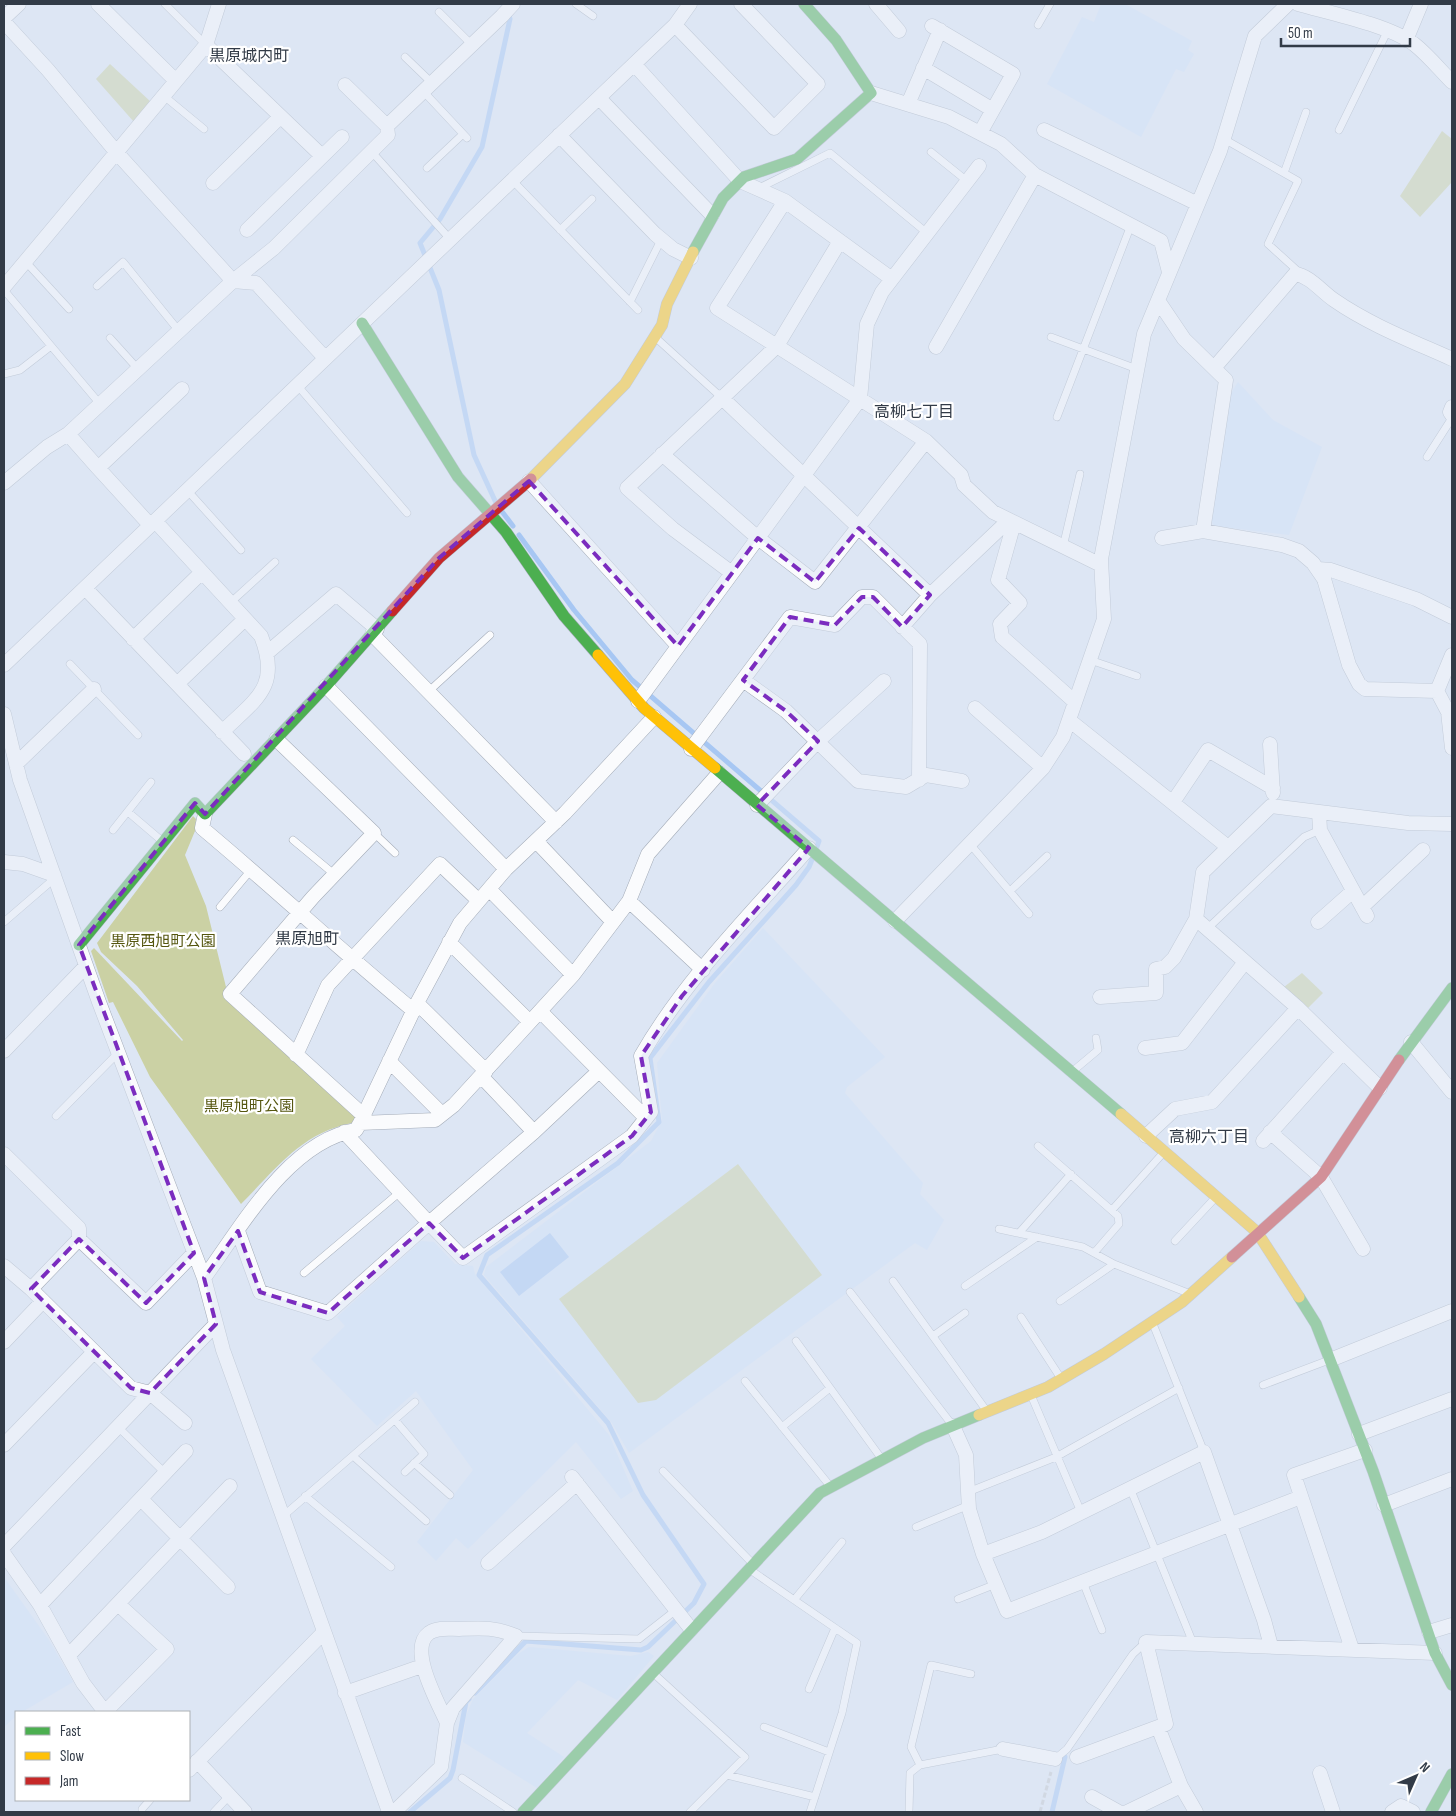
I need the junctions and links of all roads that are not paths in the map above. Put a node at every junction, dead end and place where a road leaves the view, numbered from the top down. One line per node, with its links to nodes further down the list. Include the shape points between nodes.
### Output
1 (19, 4): 18 (street)
2 (98, 4): 30 (street)
3 (165, 4): 26 (lane)
4 (219, 4): 26 (street)
5 (576, 4): 17 (lane)
6 (690, 4): 20 (street)
7 (741, 4): 20 (street, via 818,84 774,128)
8 (804, 4): 34 (street, via 836,40)
9 (876, 4): 22 (street)
10 (1050, 4): 21 (lane)
11 (1288, 4): 48 (street, via 1255,36)
12 (1298, 4): 15 (street)
13 (1421, 4): 24 (street)
14 (506, 8): 25 (street)
15 (1336, 9): 23 (street)
16 (439, 12): 25 (lane)
17 (593, 16)
18 (4, 18)
19 (4, 22): 51 (street)
20 (675, 25): 28 (street)
21 (1038, 25)
22 (899, 31)
23 (1387, 32): 24 (street); 44 (lane)
24 (1406, 40): 31 (street)
25 (472, 44): 33 (street)
26 (206, 45): 30 (street); 40 (street)
27 (405, 56): 33 (lane)
28 (634, 64): 36 (street); 58 (street)
29 (923, 68): 37 (street); 38 (street); 38 (street, via 936,28 1013,74)
30 (176, 81): 35 (street)
31 (1452, 82)
32 (345, 85): 41 (street)
33 (427, 87): 41 (street); 54 (lane, via 465,136)
34 (871, 93): 37 (street); 58 (street, via 797,159)
35 (164, 96): 42 (lane); 51 (street)
36 (599, 98): 46 (street); 65 (street)
37 (908, 104): 45 (street, via 949,117)
38 (993, 110): 45 (street)
39 (1306, 112): 55 (lane)
40 (280, 117): 52 (street); 60 (street)
41 (387, 126): 49 (street, via 388,135)
42 (204, 129)
43 (1044, 130): 64 (street)
44 (1339, 130)
45 (980, 133): 56 (street, via 1001,144)
46 (559, 135): 57 (street); 71 (street)
47 (342, 137): 52 (street)
48 (1224, 138): 55 (lane); 64 (street)
49 (371, 151): 70 (lane); 78 (street, via 274,248)
50 (931, 152): 59 (lane)
51 (117, 153): 74 (street); 78 (street)
52 (322, 156): 67 (street)
53 (979, 166): 59 (street)
54 (427, 168)
55 (1284, 173): 76 (lane, via 1298,181 1268,244)
56 (1035, 175): 66 (street); 92 (street)
57 (512, 180): 68 (lane); 70 (street)
58 (740, 181): 61 (street); 65 (street)
59 (967, 182): 69 (street)
60 (212, 183)
61 (757, 189): 63 (street); 69 (lane, via 830,153)
62 (592, 199): 68 (lane)
63 (785, 202): 72 (street); 91 (street, via 716,308)
64 (1198, 204): 75 (street)
65 (712, 215): 73 (street)
66 (1131, 225): 75 (street, via 1161,241); 93 (lane)
67 (248, 230)
68 (560, 230): 81 (lane)
69 (928, 233): 77 (street)
70 (446, 235): 85 (street, via 436,253)
71 (661, 240): 73 (street); 81 (lane)
72 (840, 241): 77 (street); 91 (street)
73 (690, 258): 87 (street)
74 (25, 261): 80 (street); 83 (lane)
75 (1169, 272): 82 (street)
76 (1303, 275): 95 (street, via 1334,300 1386,330); 96 (street, via 1295,274)
77 (892, 279): 103 (street, via 867,324)
78 (233, 281): 86 (street); 94 (street, via 256,284)
79 (96, 286): 86 (lane, via 123,262)
80 (4, 288): 90 (lane)
81 (630, 302): 84 (lane)
82 (1159, 302): 96 (street, via 1184,339); 98 (street, via 1144,334)
83 (69, 309)
84 (638, 310)
85 (362, 323): 94 (street); 118 (street, via 458,477)
86 (179, 331): 97 (street)
87 (655, 337): 102 (lane); 115 (street, via 625,384)
88 (1051, 337): 93 (lane)
89 (110, 338): 97 (lane)
90 (51, 346): 99 (lane, via 20,370); 104 (lane)
91 (777, 346): 102 (street); 103 (street)
92 (936, 348)
93 (1083, 349): 98 (lane); 106 (lane)
94 (325, 358): 100 (street)
95 (1452, 359)
96 (1214, 368): 123 (street, via 1226,380)
97 (138, 369): 104 (street)
98 (1137, 369): 129 (street)
99 (4, 374)
100 (297, 385): 117 (street); 119 (lane)
101 (182, 389): 112 (street)
102 (722, 397): 110 (street); 114 (street)
103 (860, 400): 109 (street); 114 (street)
104 (100, 404): 108 (street)
105 (1452, 407): 107 (street)
106 (1057, 417)
107 (1452, 417): 111 (lane)
108 (68, 434): 112 (street); 116 (street)
109 (926, 441): 120 (street, via 960,475 964,486 976,498); 122 (street)
110 (662, 454): 124 (street); 132 (street, via 626,488 673,529)
111 (1427, 457)
112 (98, 468): 121 (street)
113 (1080, 474): 126 (lane)
114 (804, 476): 122 (street); 124 (street)
115 (528, 481): 118 (street); 142 (street)
116 (4, 483)
117 (187, 490): 121 (street); 127 (lane)
118 (496, 509): 139 (street, via 439,558); 156 (street, via 564,616)
119 (407, 513)
120 (1011, 521): 126 (street); 134 (street); 157 (street, via 998,580 1020,603 1000,624 1002,637)
121 (153, 523): 131 (street); 133 (street)
122 (859, 528): 124 (street, via 815,582); 134 (street)
123 (1203, 531): 125 (street); 130 (street, via 1282,545 1299,551)
124 (758, 538): 132 (street)
125 (1162, 538)
126 (1063, 547): 129 (street)
127 (241, 550)
128 (275, 562): 135 (lane)
129 (1102, 565): 145 (street, via 1104,618)
130 (1318, 569): 136 (street, via 1331,570 1416,599); 154 (street, via 1329,592 1349,665 1359,684 1365,689)
131 (202, 572): 135 (street); 141 (street)
132 (732, 573): 142 (street)
133 (85, 588): 141 (street); 147 (street)
134 (930, 594): 138 (street)
135 (230, 603): 137 (street)
136 (1452, 617)
137 (245, 619): 143 (street, via 261,636); 151 (street)
138 (902, 627): 149 (street, via 873,597 862,597 836,625 790,617); 173 (street, via 920,644)
139 (374, 632): 143 (street, via 336,594); 152 (street); 155 (street)
140 (490, 635): 155 (lane)
141 (134, 639): 151 (street)
142 (678, 646): 156 (street)
143 (268, 653): 162 (street, via 263,692)
144 (1452, 655): 154 (street)
145 (1090, 660): 148 (lane); 157 (street)
146 (70, 664): 153 (lane)
147 (4, 665)
148 (1137, 676)
149 (743, 680): 165 (street, via 786,711); 167 (street)
150 (884, 681): 165 (street)
151 (177, 684): 162 (street)
152 (326, 686): 164 (street); 198 (street)
153 (94, 689): 163 (lane); 170 (street)
154 (1437, 691): 168 (street, via 1448,712)
155 (428, 692): 183 (street)
156 (642, 694): 160 (street)
157 (1075, 702): 161 (street)
158 (975, 708): 171 (street)
159 (4, 714): 170 (street)
160 (654, 717): 167 (street); 183 (street)
161 (1069, 720): 171 (street, via 1063,737); 178 (street)
162 (222, 732): 169 (street)
163 (138, 735)
164 (276, 739): 182 (street); 187 (street)
165 (818, 742): 173 (street, via 858,781 906,787); 177 (street)
166 (1270, 744): 176 (street)
167 (693, 746): 172 (street)
168 (1452, 748)
169 (244, 754)
170 (16, 764): 201 (street)
171 (1043, 768): 191 (street)
172 (719, 773): 177 (street); 206 (street, via 648,854)
173 (919, 780): 174 (street, via 926,775)
174 (962, 781)
175 (151, 782): 180 (lane)
176 (1273, 788): 178 (street, via 1208,750); 179 (street)
177 (760, 802): 195 (street)
178 (1173, 802): 192 (street)
179 (1271, 806): 181 (street); 192 (street)
180 (128, 812): 185 (lane); 190 (lane)
181 (1319, 812): 184 (street, via 1408,823); 186 (street)
182 (206, 814): 190 (street, via 195,803); 199 (street, via 202,828)
183 (556, 822): 189 (street)
184 (1452, 824)
185 (113, 830)
186 (1320, 830): 204 (street); 215 (lane, via 1304,838)
187 (374, 833): 194 (lane); 200 (street)
188 (293, 840): 200 (lane)
189 (536, 840): 198 (street); 213 (street)
190 (163, 842): 217 (street)
191 (970, 844): 203 (lane); 211 (street)
192 (1228, 847): 210 (street, via 1203,872)
193 (1423, 850): 204 (street, via 1364,912)
194 (395, 852)
195 (814, 852): 211 (street); 221 (street)
196 (1047, 856): 203 (lane)
197 (5, 860): 201 (street)
198 (506, 869): 202 (street)
199 (252, 870): 207 (lane); 208 (street)
200 (334, 874): 208 (street)
201 (54, 877): 212 (lane); 217 (street)
202 (489, 889): 205 (street); 222 (street)
203 (1010, 891): 209 (lane)
204 (1353, 891): 214 (street)
205 (478, 900): 216 (street); 218 (street, via 440,864)
206 (629, 901): 213 (street); 221 (street)
207 (220, 907)
208 (301, 911): 218 (street); 235 (street, via 230,994)
209 (1029, 914)
210 (1196, 919): 215 (street); 224 (street, via 1174,958 1165,967 1156,969 1156,993)
211 (895, 920): 238 (street)
212 (4, 922)
213 (613, 922): 222 (street)
214 (1318, 922)
215 (1207, 929): 219 (street)
216 (449, 942): 225 (street); 228 (street)
217 (79, 945): 220 (street)
218 (351, 959): 225 (street); 235 (street, via 328,986)
219 (1245, 962): 226 (street); 231 (street, via 1182,1043)
220 (86, 966): 232 (street); 234 (street)
221 (703, 970): 244 (street, via 641,1056 651,1112)
222 (574, 975): 227 (street)
223 (1452, 988): 230 (street)
224 (1100, 997)
225 (416, 1007): 236 (street); 239 (street)
226 (1298, 1008): 233 (street); 248 (street, via 1212,1102 1174,1110)
227 (540, 1011): 228 (street); 237 (street)
228 (530, 1022): 239 (street)
229 (1096, 1038): 238 (lane, via 1098,1050)
230 (1411, 1042): 240 (street); 241 (street)
231 (1145, 1048)
232 (4, 1050)
233 (1343, 1052): 240 (street); 253 (street, via 1267,1137)
234 (118, 1053): 243 (lane); 267 (street)
235 (296, 1055): 245 (street)
236 (389, 1061): 242 (street); 245 (street)
237 (599, 1071): 244 (street); 247 (street)
238 (1072, 1072): 248 (street)
239 (483, 1073): 242 (street); 247 (street)
240 (1380, 1088): 253 (street)
241 (1452, 1092)
242 (442, 1114): 245 (street, via 435,1120)
243 (56, 1116)
244 (646, 1118): 257 (street, via 632,1136 463,1258)
245 (362, 1119): 246 (street, via 356,1130)
246 (344, 1132): 254 (street); 259 (street, via 305,1153 260,1198)
247 (534, 1132): 257 (street)
248 (1146, 1136): 250 (street)
249 (1038, 1146): 252 (lane)
250 (1164, 1152): 255 (street); 256 (lane)
251 (4, 1154): 263 (street, via 79,1228)
252 (1071, 1174): 256 (lane); 261 (lane)
253 (1321, 1177): 260 (street); 265 (street)
254 (400, 1192): 257 (street); 270 (lane)
255 (1216, 1197): 260 (street); 264 (lane)
256 (1112, 1210): 266 (lane, via 1118,1216 1119,1224)
257 (429, 1223): 259 (street, via 328,1313 260,1292)
258 (999, 1228): 261 (lane)
259 (238, 1231): 271 (street)
260 (1257, 1232): 276 (street); 288 (street, via 1316,1324)
261 (1019, 1233): 262 (lane)
262 (1037, 1237): 266 (lane); 273 (lane)
263 (79, 1239): 267 (street, via 146,1303); 274 (street)
264 (1175, 1241)
265 (1363, 1249)
266 (1094, 1252): 268 (lane)
267 (194, 1253): 271 (street)
268 (1114, 1264): 276 (lane); 278 (lane)
269 (4, 1266): 274 (street)
270 (304, 1273)
271 (204, 1278): 283 (street)
272 (893, 1281): 284 (lane)
273 (965, 1286)
274 (31, 1289): 277 (street)
275 (850, 1292): 301 (lane)
276 (1190, 1294): 282 (street)
277 (44, 1301): 286 (street); 287 (street)
278 (1060, 1302)
279 (1452, 1311): 288 (street)
280 (965, 1313): 284 (lane)
281 (1021, 1317): 289 (lane)
282 (1152, 1322): 289 (street); 293 (lane)
283 (216, 1324): 294 (street); 327 (street)
284 (933, 1336): 298 (lane)
285 (796, 1341): 292 (lane)
286 (4, 1342)
287 (94, 1352): 294 (street, via 131,1388); 305 (street)
288 (1330, 1360): 291 (lane); 304 (street)
289 (1061, 1379): 295 (street)
290 (745, 1381): 303 (lane)
291 (1263, 1385)
292 (830, 1388): 303 (lane); 311 (lane)
293 (1179, 1388): 308 (lane); 310 (lane)
294 (150, 1393): 300 (street); 302 (street)
295 (1031, 1394): 298 (street); 310 (lane)
296 (1452, 1399): 304 (street)
297 (416, 1402): 299 (lane)
298 (988, 1412): 301 (street)
299 (395, 1420): 309 (lane); 312 (lane, via 424,1454)
300 (185, 1423)
301 (953, 1426): 311 (street); 324 (street, via 966,1455)
302 (118, 1427): 315 (lane); 333 (street)
303 (782, 1427): 318 (lane)
304 (1359, 1434): 306 (street)
305 (4, 1444)
306 (1365, 1450): 322 (street, via 1294,1475); 325 (street)
307 (186, 1451): 315 (street)
308 (1204, 1452): 319 (street); 329 (street)
309 (353, 1456): 321 (lane); 328 (lane)
310 (1056, 1457): 324 (lane); 326 (lane)
311 (883, 1460): 318 (street)
312 (414, 1463): 314 (lane); 320 (lane)
313 (663, 1471): 339 (lane)
314 (405, 1472)
315 (165, 1473): 323 (street)
316 (1452, 1479): 325 (street)
317 (230, 1486): 331 (street)
318 (831, 1488): 339 (street, via 820,1493)
319 (1130, 1488): 326 (street); 334 (lane)
320 (450, 1495)
321 (305, 1496): 327 (lane); 338 (lane)
322 (1301, 1497): 329 (street); 357 (street)
323 (141, 1499): 331 (street); 346 (street)
324 (968, 1499): 330 (lane); 336 (street)
325 (1384, 1505): 351 (street)
326 (1081, 1512): 336 (street, via 1042,1532)
327 (282, 1516): 352 (street)
328 (426, 1521)
329 (1230, 1524): 334 (street); 356 (street)
330 (916, 1527)
331 (181, 1538): 342 (street); 345 (street)
332 (842, 1542): 344 (lane)
333 (4, 1546)
334 (1158, 1552): 340 (street); 355 (lane)
335 (4, 1554): 346 (street)
336 (983, 1554): 341 (street)
337 (488, 1563): 347 (street, via 575,1480)
338 (392, 1566)
339 (751, 1566): 344 (lane); 347 (street)
340 (1083, 1582): 341 (street, via 1007,1611); 350 (lane)
341 (996, 1584): 343 (lane)
342 (228, 1587)
343 (958, 1599)
344 (794, 1600): 349 (lane)
345 (118, 1604): 359 (street); 367 (street, via 167,1649)
346 (40, 1605): 359 (street)
347 (683, 1618): 353 (lane, via 639,1639); 361 (street)
348 (1452, 1625): 351 (street)
349 (835, 1628): 364 (lane); 372 (lane, via 857,1643 842,1713)
350 (1102, 1630)
351 (1429, 1632): 358 (street)
352 (323, 1633): 365 (street); 375 (street)
353 (516, 1636): 360 (street, via 497,1628 439,1629 428,1634 421,1645); 368 (street, via 453,1708)
354 (1146, 1642): 355 (street); 370 (street, via 1166,1724); 374 (lane, via 1133,1654 1067,1749)
355 (1193, 1643): 356 (street)
356 (1271, 1646): 357 (street)
357 (1352, 1649): 358 (street)
358 (1435, 1653): 363 (street)
359 (68, 1656): 366 (street)
360 (422, 1666): 365 (street); 368 (street)
361 (652, 1672): 379 (lane, via 744,1757); 392 (street)
362 (970, 1674): 376 (lane, via 931,1665 911,1747)
363 (1452, 1686)
364 (809, 1689)
365 (345, 1694): 389 (street)
366 (104, 1711)
367 (106, 1711)
368 (447, 1723): 390 (street, via 441,1767)
369 (764, 1726): 372 (lane)
370 (1158, 1727): 373 (street); 381 (street)
371 (1003, 1749): 374 (street); 376 (lane)
372 (829, 1752): 384 (lane)
373 (1077, 1756)
374 (1055, 1759)
375 (193, 1765): 382 (street)
376 (920, 1765): 395 (lane, via 910,1773)
377 (1320, 1773): 399 (street)
378 (1452, 1774): 402 (street)
379 (727, 1775): 384 (lane); 393 (lane)
380 (462, 1778): 391 (lane)
381 (1181, 1786): 397 (street); 398 (street)
382 (230, 1795): 387 (lane); 388 (street)
383 (1092, 1796): 396 (street)
384 (815, 1797): 394 (lane)
385 (149, 1801): 386 (lane)
386 (142, 1812)
387 (214, 1812)
388 (245, 1812)
389 (389, 1812)
390 (394, 1812)
391 (513, 1812)
392 (523, 1812)
393 (690, 1812)
394 (810, 1812)
395 (909, 1812)
396 (1120, 1812)
397 (1127, 1812)
398 (1196, 1812)
399 (1333, 1812)
400 (1392, 1812): 401 (street, via 1401,1806)
401 (1413, 1812)
402 (1431, 1812)

